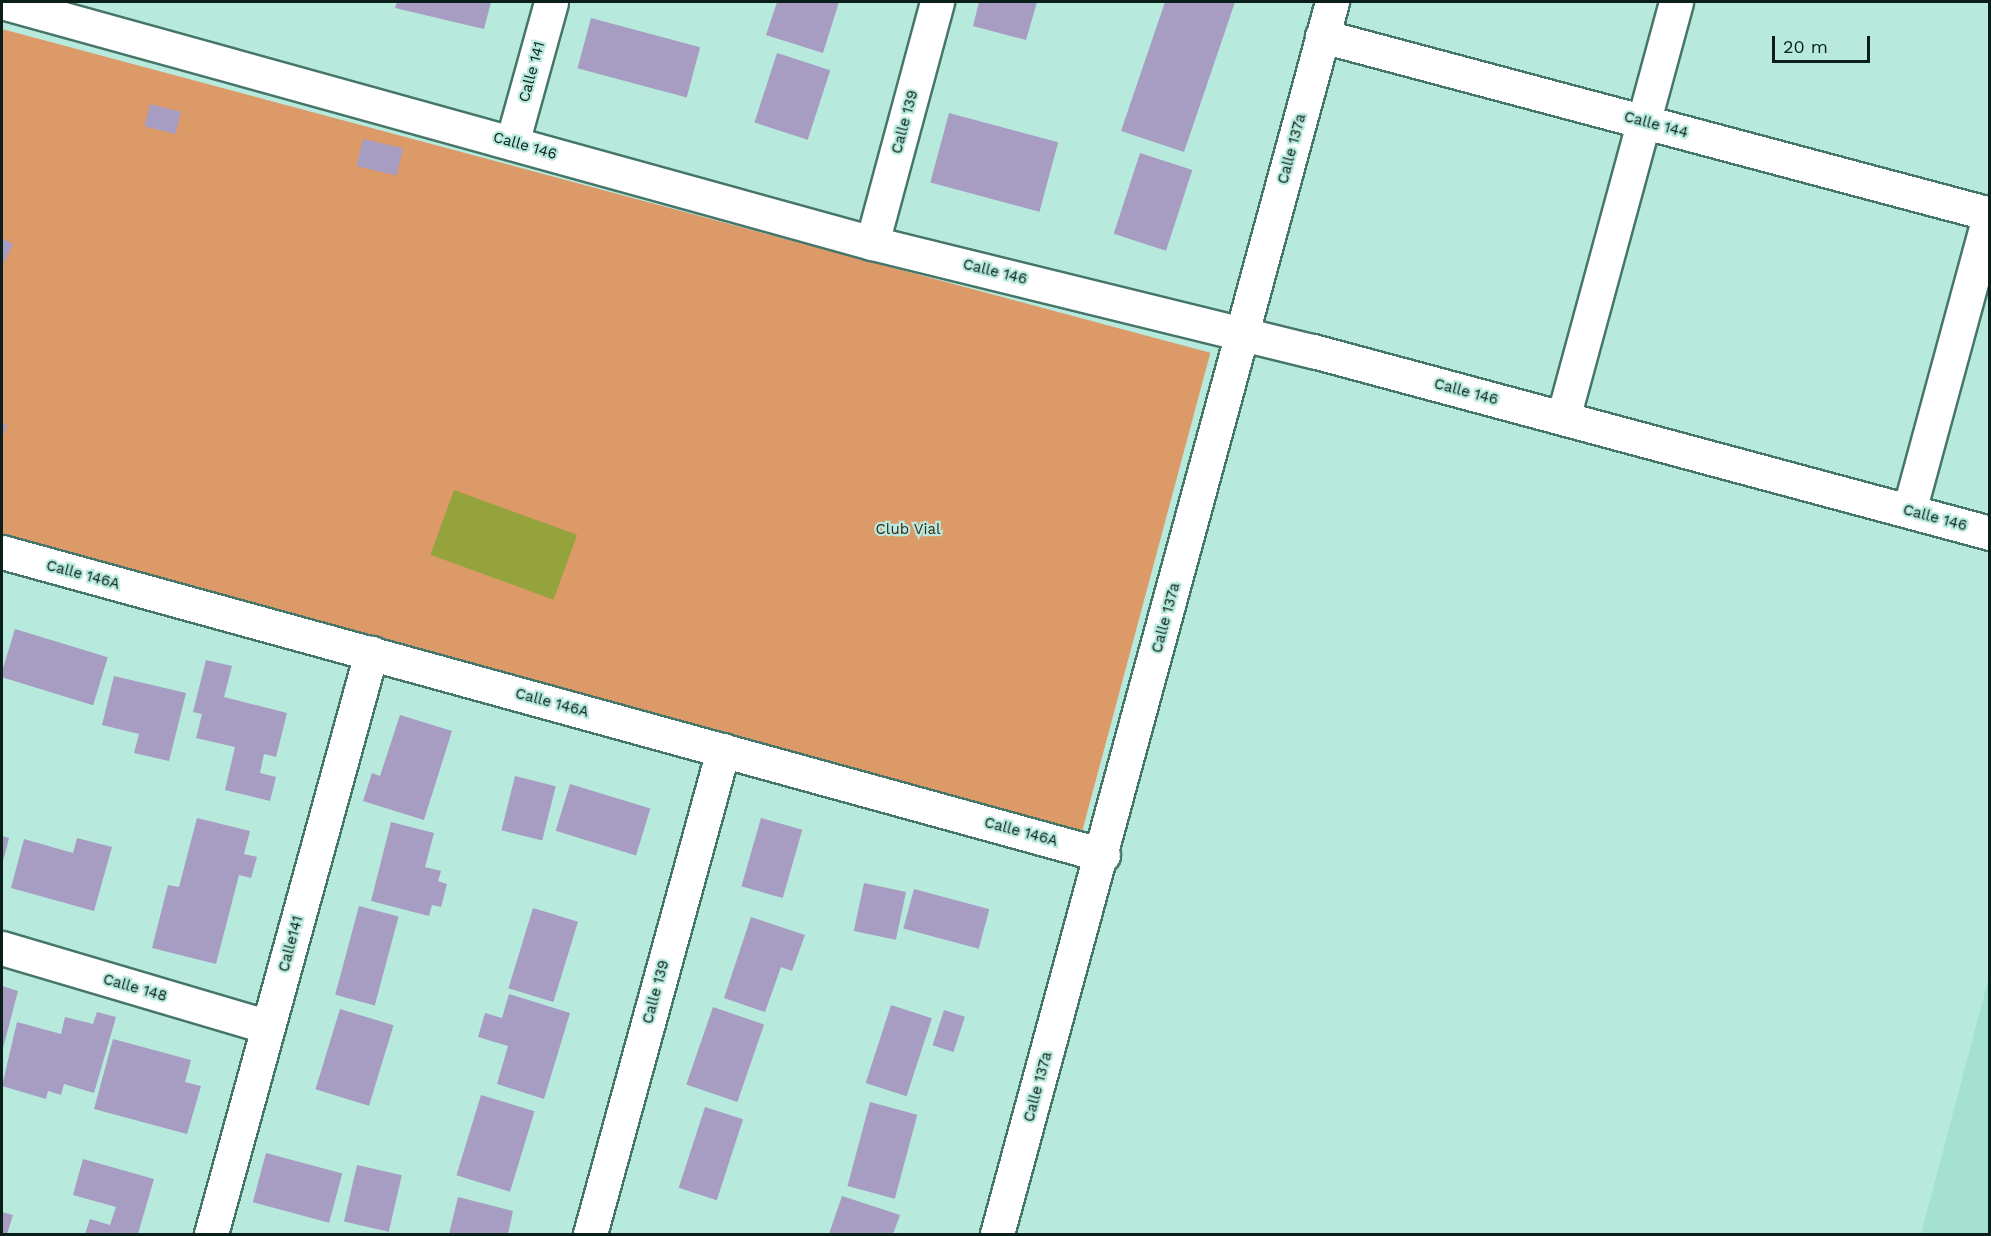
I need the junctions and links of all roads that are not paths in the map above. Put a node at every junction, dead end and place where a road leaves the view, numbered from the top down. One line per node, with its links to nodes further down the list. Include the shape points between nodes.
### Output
1 (8, 2): 8 (street, Calle 146)
2 (551, 2): 8 (street, Calle 141)
3 (937, 2): 10 (street, Calle 139)
4 (1332, 2): 6 (street, Calle 137a)
5 (1676, 2): 7 (street)
6 (1322, 36): 7 (street, Calle 144); 11 (street, Calle 137a)
7 (1643, 122): 9 (street, Calle 144); 12 (street)
8 (513, 143): 10 (street, Calle 146)
9 (1989, 213): 13 (street)
10 (872, 243): 11 (street, Calle 146)
11 (1242, 333): 12 (street, Calle 146); 18 (street, Calle 137a)
12 (1563, 418): 13 (street, Calle 146)
13 (1909, 511): 14 (street, Calle 146)
14 (1989, 533)
15 (2, 552): 16 (street, Calle 146A)
16 (371, 653): 17 (street, Calle 146A); 20 (street, Calle141)
17 (723, 750): 18 (street, Calle 146A); 22 (street, Calle 139)
18 (1102, 855): 23 (street, Calle 137a)
19 (2, 948): 20 (street, Calle 148)
20 (268, 1027): 21 (street, Calle141)
21 (211, 1234)
22 (590, 1234)
23 (997, 1234)

